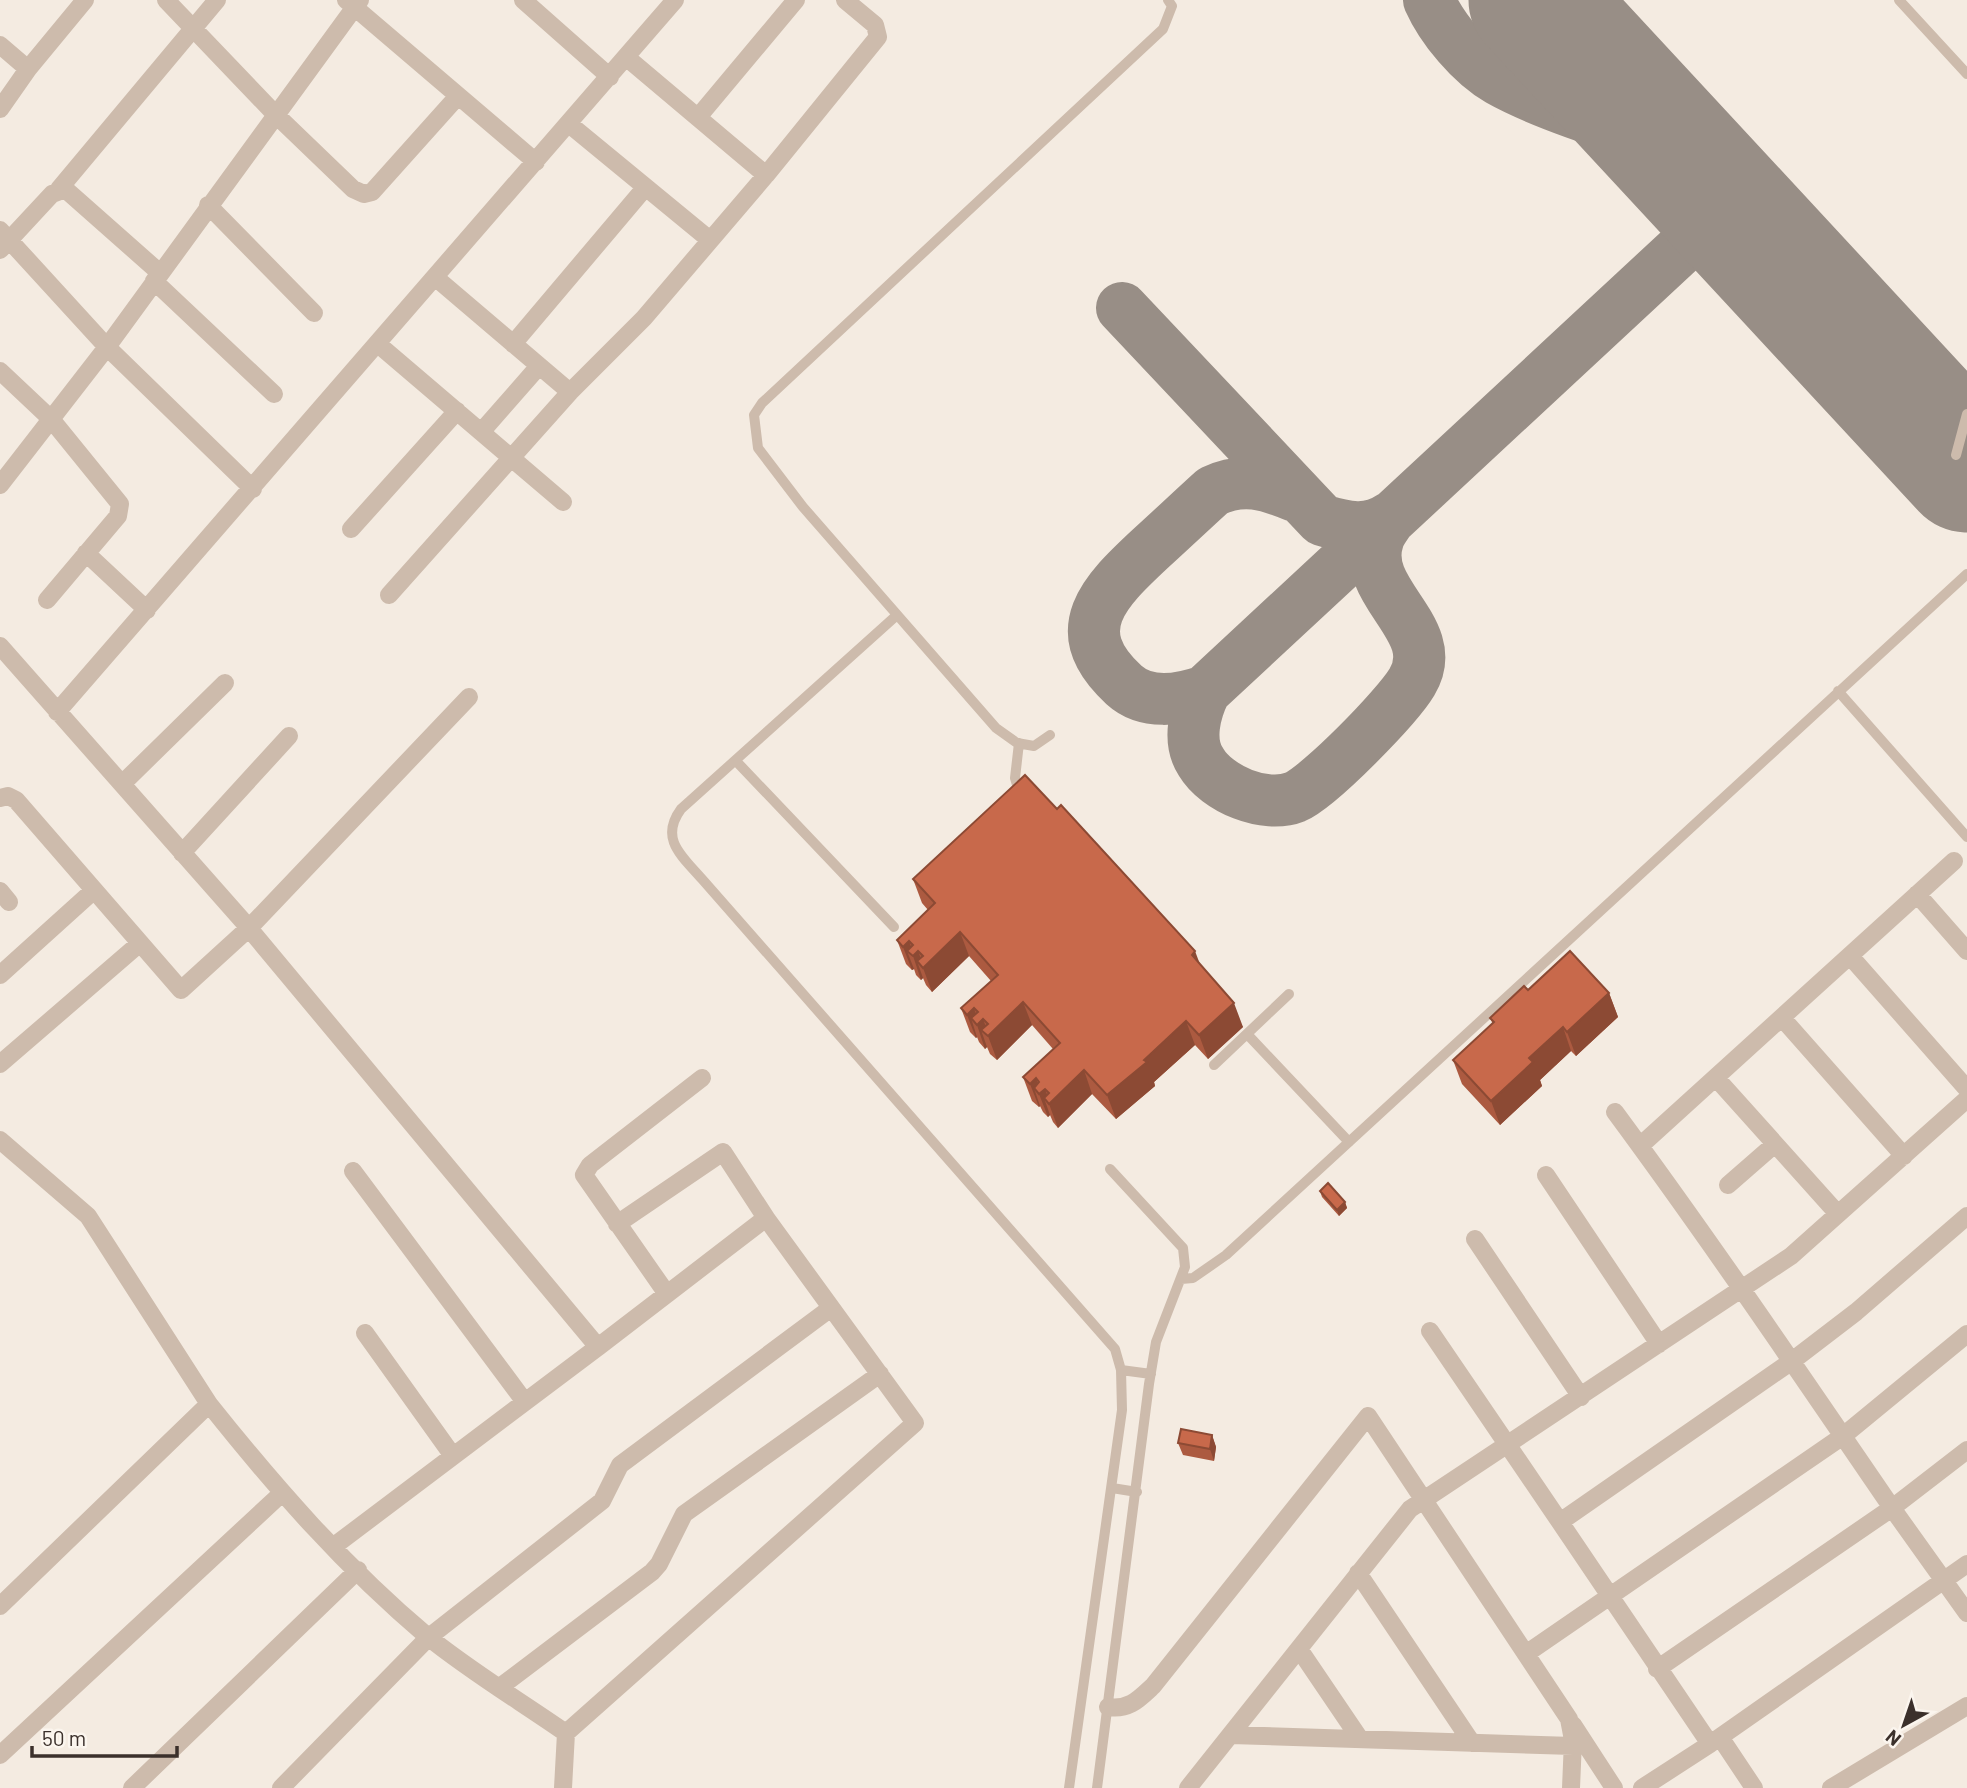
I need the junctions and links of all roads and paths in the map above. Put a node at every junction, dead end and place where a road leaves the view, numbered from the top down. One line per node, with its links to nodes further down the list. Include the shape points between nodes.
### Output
1 (85, 0): 14 (street)
2 (166, 0): 11 (street)
3 (218, 0): 11 (street)
4 (523, 0): 16 (street)
5 (675, 0): 13 (street)
6 (796, 0): 20 (street)
7 (845, 0): 23 (street, via 875,25 878,37)
8 (1168, 0): 54 (lane, via 1172,6 1163,29 754,415 758,448 803,508)
9 (1899, 0): 15 (lane)
10 (353, 2): 17 (street); 19 (street)
11 (192, 27): 19 (street); 24 (street)
12 (0, 45): 14 (street)
13 (626, 57): 16 (street); 20 (street)
14 (28, 69): 18 (street)
15 (1967, 74)
16 (610, 76): 21 (street)
17 (458, 96): 19 (street, via 372,192 364,194 353,189); 22 (street)
18 (0, 109)
19 (275, 114): 26 (street)
20 (699, 116): 23 (street)
21 (569, 124): 22 (street); 25 (street)
22 (536, 162): 30 (street)
23 (766, 174): 28 (street)
24 (59, 189): 27 (street); 29 (street, via 70,193)
25 (644, 189): 28 (street); 32 (street)
26 (208, 205): 29 (street); 31 (street)
27 (3, 240): 34 (street)
28 (710, 240): 37 (street, via 644,318)
29 (157, 277): 34 (street); 38 (street)
30 (436, 278): 32 (street); 33 (street)
31 (314, 313)
32 (513, 344): 35 (street)
33 (379, 345): 39 (street); 46 (street)
34 (107, 347): 41 (street); 46 (street)
35 (539, 366): 37 (street); 42 (street)
36 (2, 377): 41 (street)
37 (570, 391): 44 (street)
38 (274, 394)
39 (457, 411): 42 (street); 48 (street)
40 (1967, 414): 43 (lane)
41 (51, 419): 45 (street); 49 (street, via 120,504 118,516)
42 (482, 431): 44 (street)
43 (1956, 455)
44 (512, 456): 47 (street); 51 (street)
45 (0, 485)
46 (253, 489): 53 (street)
47 (563, 502)
48 (351, 529)
49 (86, 553): 52 (street); 53 (street)
50 (1967, 575): 57 (lane)
51 (389, 595)
52 (47, 600)
53 (147, 610): 59 (street)
54 (897, 615): 62 (lane, via 996,728); 63 (lane)
55 (0, 646): 59 (street)
56 (225, 683): 64 (street)
57 (1838, 691): 67 (lane); 89 (lane)
58 (469, 697): 73 (street)
59 (57, 712): 64 (street)
60 (1050, 735): 62 (lane, via 1034,746)
61 (289, 736): 68 (street)
62 (1018, 743): 66 (lane, via 1015,778)
63 (736, 761): 72 (lane); 112 (lane, via 672,822 670,835 679,852 1100,1329 1115,1349)
64 (122, 784): 68 (street)
65 (0, 798): 70 (street, via 16,800)
66 (1027, 805)
67 (1967, 837)
68 (182, 853): 73 (street)
69 (1954, 861): 71 (street)
70 (93, 891): 74 (street); 77 (street)
71 (1917, 894): 75 (street); 76 (street)
72 (894, 927)
73 (249, 928): 74 (street, via 181,990); 110 (street)
74 (139, 944): 81 (street)
75 (1967, 951)
76 (1850, 956): 79 (street); 85 (street)
77 (0, 975)
78 (1289, 994): 80 (lane)
79 (1782, 1018): 84 (street); 92 (street)
80 (1247, 1034): 82 (lane); 89 (lane)
81 (0, 1064)
82 (1214, 1065)
83 (702, 1077): 100 (street, via 586,1171 586,1181)
84 (1716, 1078): 90 (street); 91 (street)
85 (1967, 1089)
86 (1967, 1099): 92 (street)
87 (1615, 1112): 91 (street)
88 (0, 1140): 117 (street, via 88,1216)
89 (1349, 1142): 102 (lane, via 1226,1255 1193,1278)
90 (1775, 1144): 96 (street); 97 (street)
91 (1640, 1146): 103 (street)
92 (1904, 1156): 97 (street)
93 (1110, 1170): 102 (lane, via 1183,1248)
94 (353, 1171): 116 (street)
95 (1546, 1175): 109 (street)
96 (1728, 1185)
97 (1838, 1214): 103 (street, via 1791,1256)
98 (1967, 1216): 111 (street)
99 (766, 1218): 100 (street, via 723,1152); 104 (street); 105 (street)
100 (617, 1224): 104 (street)
101 (1475, 1239): 115 (street)
102 (1181, 1279): 114 (lane, via 1156,1342)
103 (1740, 1290): 109 (street); 111 (street)
104 (667, 1294): 110 (street)
105 (831, 1308): 113 (street); 136 (street, via 620,1465 597,1506)
106 (1430, 1331): 119 (street)
107 (365, 1333): 121 (street)
108 (1967, 1334): 118 (street)
109 (1659, 1344): 115 (street)
110 (598, 1347): 116 (street)
111 (1792, 1362): 118 (street); 127 (street)
112 (1121, 1370): 114 (lane); 122 (lane, via 1122,1410)
113 (880, 1374): 140 (street, via 684,1514 652,1572); 144 (street, via 915,1423)
114 (1151, 1374): 123 (lane)
115 (1581, 1397): 119 (street)
116 (524, 1402): 121 (street)
117 (209, 1404): 124 (street); 134 (street)
118 (1843, 1436): 126 (street); 133 (street)
119 (1509, 1446): 125 (street); 127 (street)
120 (1967, 1450): 126 (street)
121 (453, 1456): 128 (street)
122 (1112, 1488): 123 (lane); 154 (lane)
123 (1137, 1492): 142 (lane)
124 (281, 1494): 128 (street); 150 (street)
125 (1424, 1500): 131 (street, via 1410,1509); 138 (street); 142 (street, via 1368,1416 1153,1686 1137,1702 1122,1709)
126 (1892, 1508): 132 (street); 139 (street)
127 (1560, 1522): 133 (street)
128 (334, 1546): 130 (street)
129 (1967, 1564): 132 (street)
130 (358, 1570): 136 (street); 151 (street)
131 (1358, 1573): 137 (street); 148 (street)
132 (1946, 1582): 135 (street); 147 (street)
133 (1610, 1597): 138 (street); 139 (street)
134 (0, 1606)
135 (1967, 1613)
136 (429, 1637): 140 (street); 152 (street)
137 (1299, 1649): 145 (street); 146 (street)
138 (1527, 1654): 143 (street)
139 (1657, 1669): 147 (street)
140 (500, 1686): 144 (street)
141 (1967, 1706): 161 (street)
142 (1108, 1707): 155 (lane)
143 (1569, 1719): 149 (street); 158 (street)
144 (566, 1733): 153 (street)
145 (1231, 1735): 146 (street); 156 (street)
146 (1360, 1739): 148 (street)
147 (1715, 1741): 159 (street); 160 (street)
148 (1472, 1743): 149 (street)
149 (1573, 1746): 157 (street)
150 (0, 1755)
151 (132, 1788)
152 (281, 1788)
153 (563, 1788)
154 (1069, 1788)
155 (1097, 1788)
156 (1188, 1788)
157 (1571, 1788)
158 (1614, 1788)
159 (1642, 1788)
160 (1754, 1788)
161 (1831, 1788)

